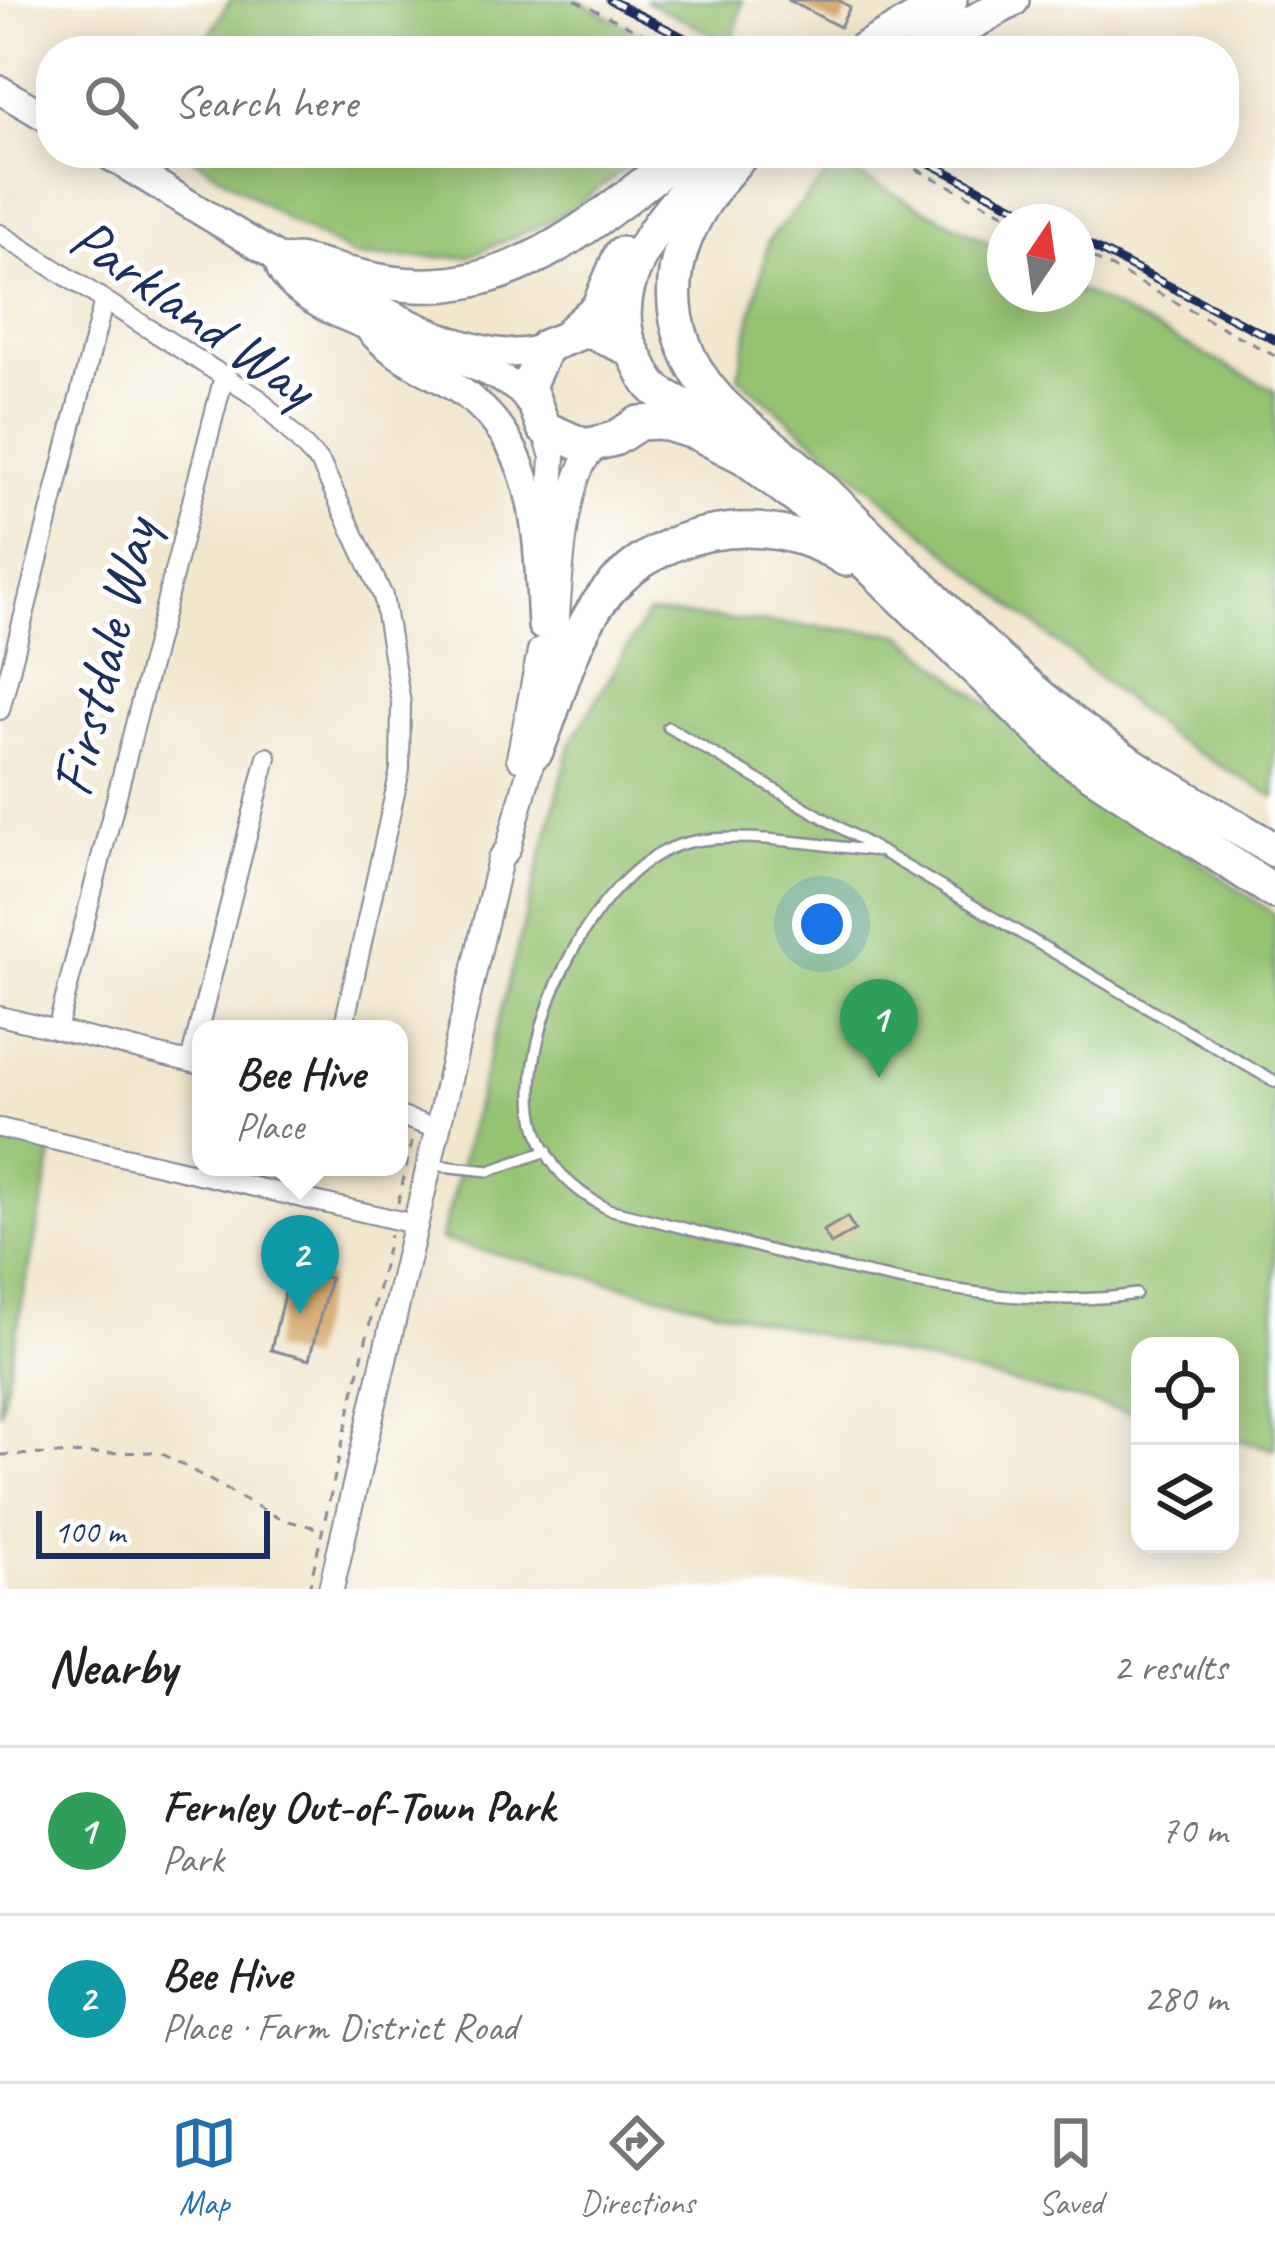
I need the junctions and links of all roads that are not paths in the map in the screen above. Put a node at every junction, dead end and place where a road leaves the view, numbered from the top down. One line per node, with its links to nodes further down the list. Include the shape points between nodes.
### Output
1 (950, 0): 3 (highway)
2 (1012, 0): 4 (highway)
3 (923, 36)
4 (932, 36)
5 (0, 89): 6 (main road)
6 (36, 111)
7 (131, 168): 13 (main road)
8 (663, 168): 13 (highway, via 550,250 498,274 412,285)
9 (685, 168): 16 (highway, via 639,219 598,308)
10 (716, 168): 17 (highway, via 649,241 624,308)
11 (728, 168): 21 (highway, via 693,216 675,289 682,340 703,384)
12 (0, 234): 14 (street, Parkland Way)
13 (288, 259): 15 (main road, via 287,280); 16 (main road, via 382,309 477,346 519,355)
14 (104, 300): 18 (street, Parkland Way); 24 (street)
15 (371, 331): 19 (main road, via 502,377); 23 (main road, via 468,397 514,450 536,518)
16 (559, 339): 17 (highway, via 603,332); 19 (highway, via 530,371)
17 (636, 361): 20 (highway, via 642,404); 21 (highway, via 658,392)
18 (224, 376): 36 (street, Parkland Way, via 258,398 321,464 383,596 401,703 400,770); 37 (street, Firstdale Way)
19 (537, 415): 20 (highway, via 570,444); 23 (main road, via 553,457)
20 (613, 437): 22 (highway, via 648,422 677,426 744,457 805,504); 26 (main road, via 584,457 573,481 557,645)
21 (756, 437): 29 (highway, via 802,470 1070,721)
22 (873, 576): 26 (highway, via 799,536 763,530 703,534 647,557 595,608); 28 (highway, via 1052,745)
23 (542, 626): 31 (main road)
24 (0, 710)
25 (668, 727): 30 (lane)
26 (536, 751): 31 (main road)
27 (267, 757): 35 (street)
28 (1175, 830): 32 (highway); 33 (highway)
29 (1275, 850)
30 (881, 851): 39 (lane); 42 (lane, via 681,844 612,886 552,998 531,1071 536,1129)
31 (500, 859): 40 (main road)
32 (1275, 877)
33 (1275, 892)
34 (0, 1016): 37 (street)
35 (205, 1020)
36 (345, 1020)
37 (57, 1030): 38 (street)
38 (192, 1063)
39 (1275, 1082)
40 (417, 1122): 43 (main road)
41 (0, 1128): 44 (street)
42 (547, 1151): 43 (lane, via 489,1172); 47 (lane, via 575,1192 608,1209 995,1295 1092,1302)
43 (427, 1164): 46 (main road)
44 (192, 1172)
45 (209, 1176): 46 (street)
46 (404, 1221): 48 (main road)
47 (1136, 1294)
48 (331, 1589)

